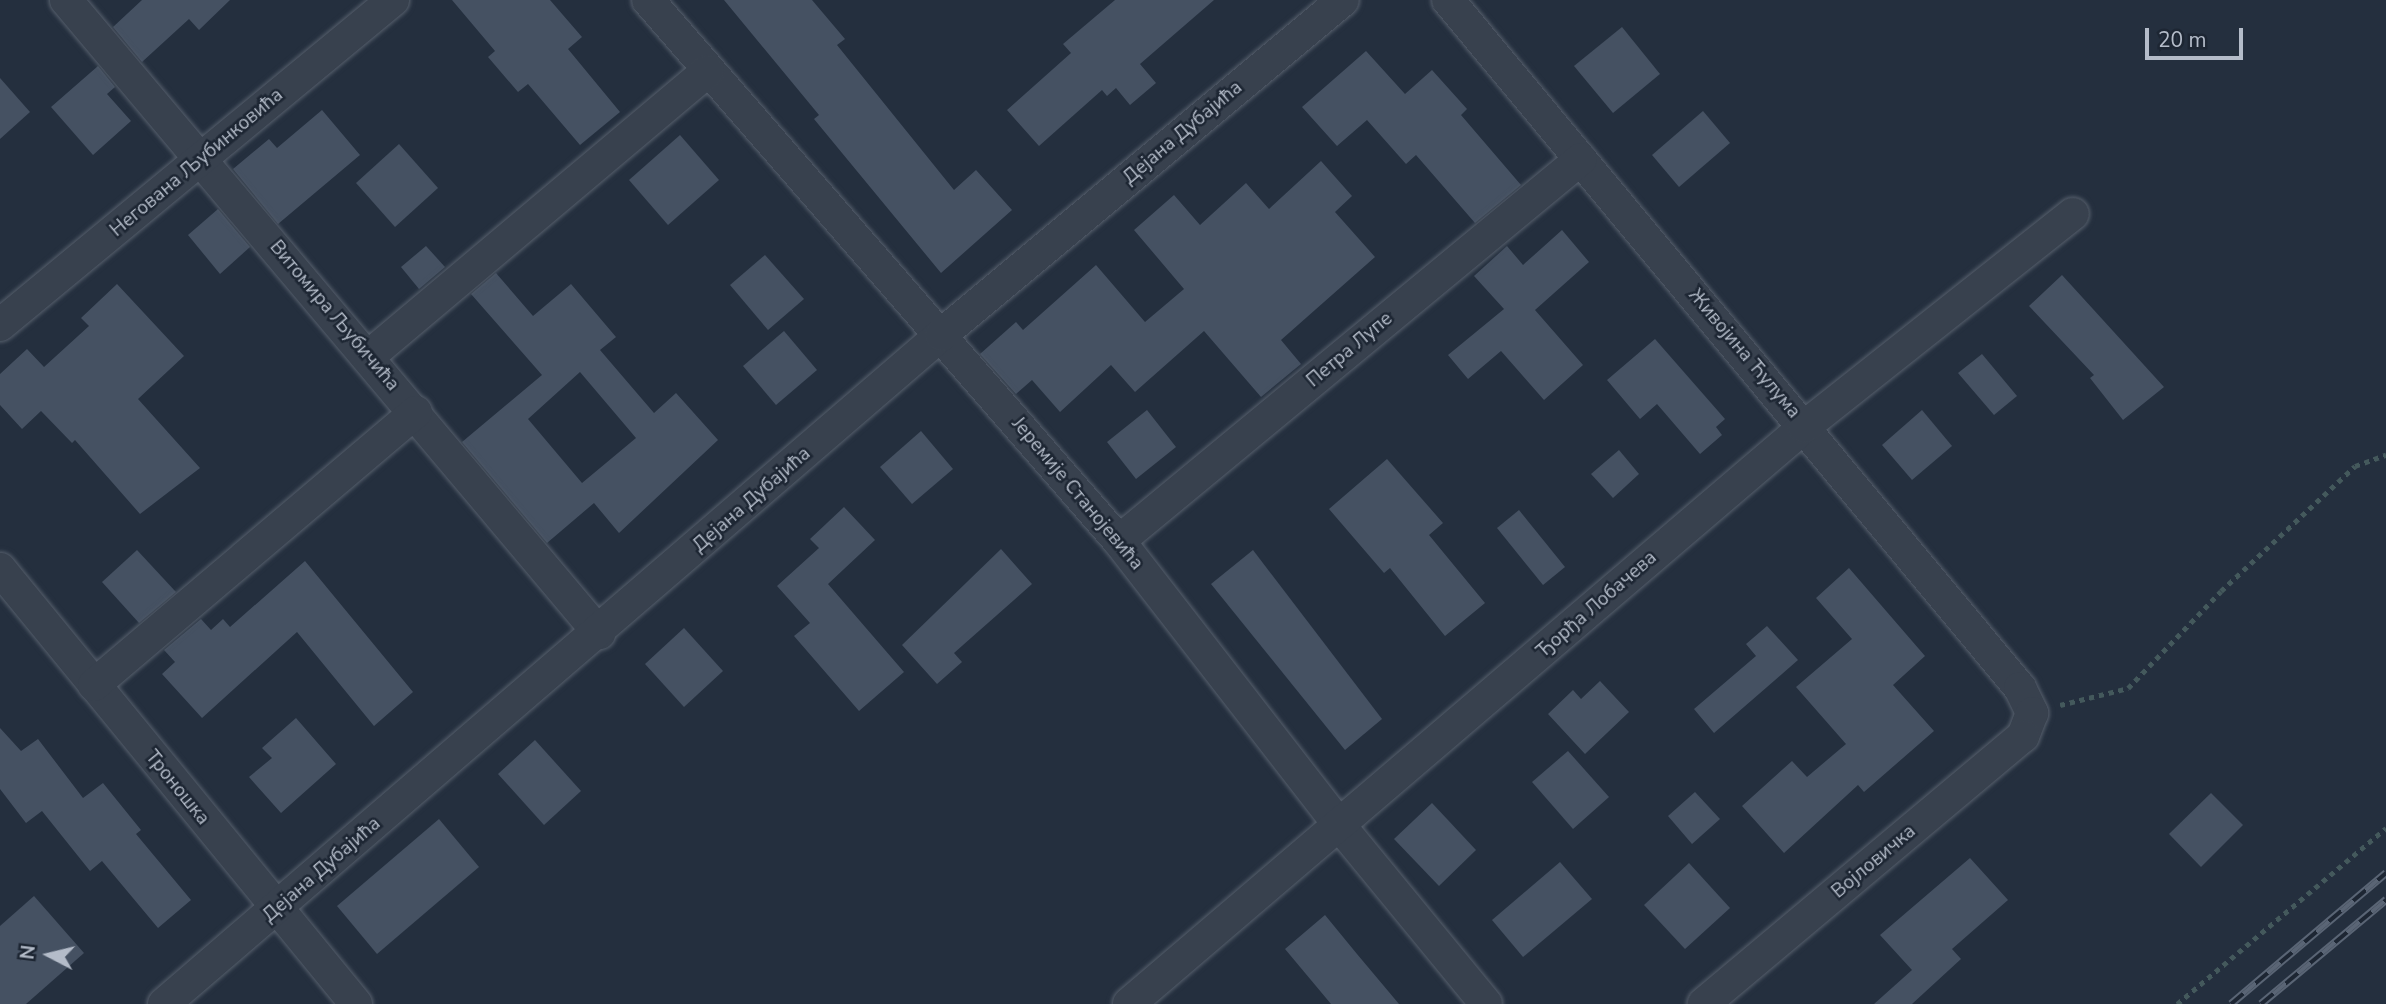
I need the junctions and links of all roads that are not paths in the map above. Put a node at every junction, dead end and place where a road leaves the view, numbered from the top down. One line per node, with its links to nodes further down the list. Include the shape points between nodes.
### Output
1 (66, 0): 8 (street, Витомира Љубичића)
2 (393, 0): 8 (street, Негована Љубинковића)
3 (648, 0): 6 (street, Јеремије Станојевића)
4 (1343, 0): 11 (street, Дејана Дубајића)
5 (1448, 0): 7 (street, Живојина Ћулума)
6 (708, 71): 11 (street, Јеремије Станојевића); 12 (street)
7 (1581, 159): 14 (street, Живојина Ћулума); 15 (street, Петра Лупе)
8 (201, 160): 10 (street, Негована Љубинковића); 12 (street, Витомира Љубичића)
9 (2073, 214): 14 (street, Ђорђа Лобачева)
10 (0, 325)
11 (941, 335): 15 (street, Јеремије Станојевића); 17 (street, Дејана Дубајића)
12 (368, 357): 13 (street, Витомира Љубичића)
13 (416, 412): 17 (street, Витомира Љубичића); 18 (street)
14 (1804, 427): 19 (street, Живојина Ћулума, via 2020,688); 20 (street, Ђорђа Лобачева)
15 (1119, 541): 20 (street, Јеремије Станојевића)
16 (0, 569): 18 (street, Троношка)
17 (599, 633): 21 (street, Дејана Дубајића)
18 (94, 685): 21 (street, Троношка)
19 (2032, 713): 26 (street, Војловичка, via 2023,736)
20 (1340, 826): 24 (street, Ђорђа Лобачева); 25 (street, Јеремије Станојевића)
21 (276, 910): 22 (street, Дејана Дубајића); 23 (street, Троношка)
22 (164, 1004)
23 (356, 1004)
24 (1129, 1004)
25 (1486, 1004)
26 (1704, 1004)

